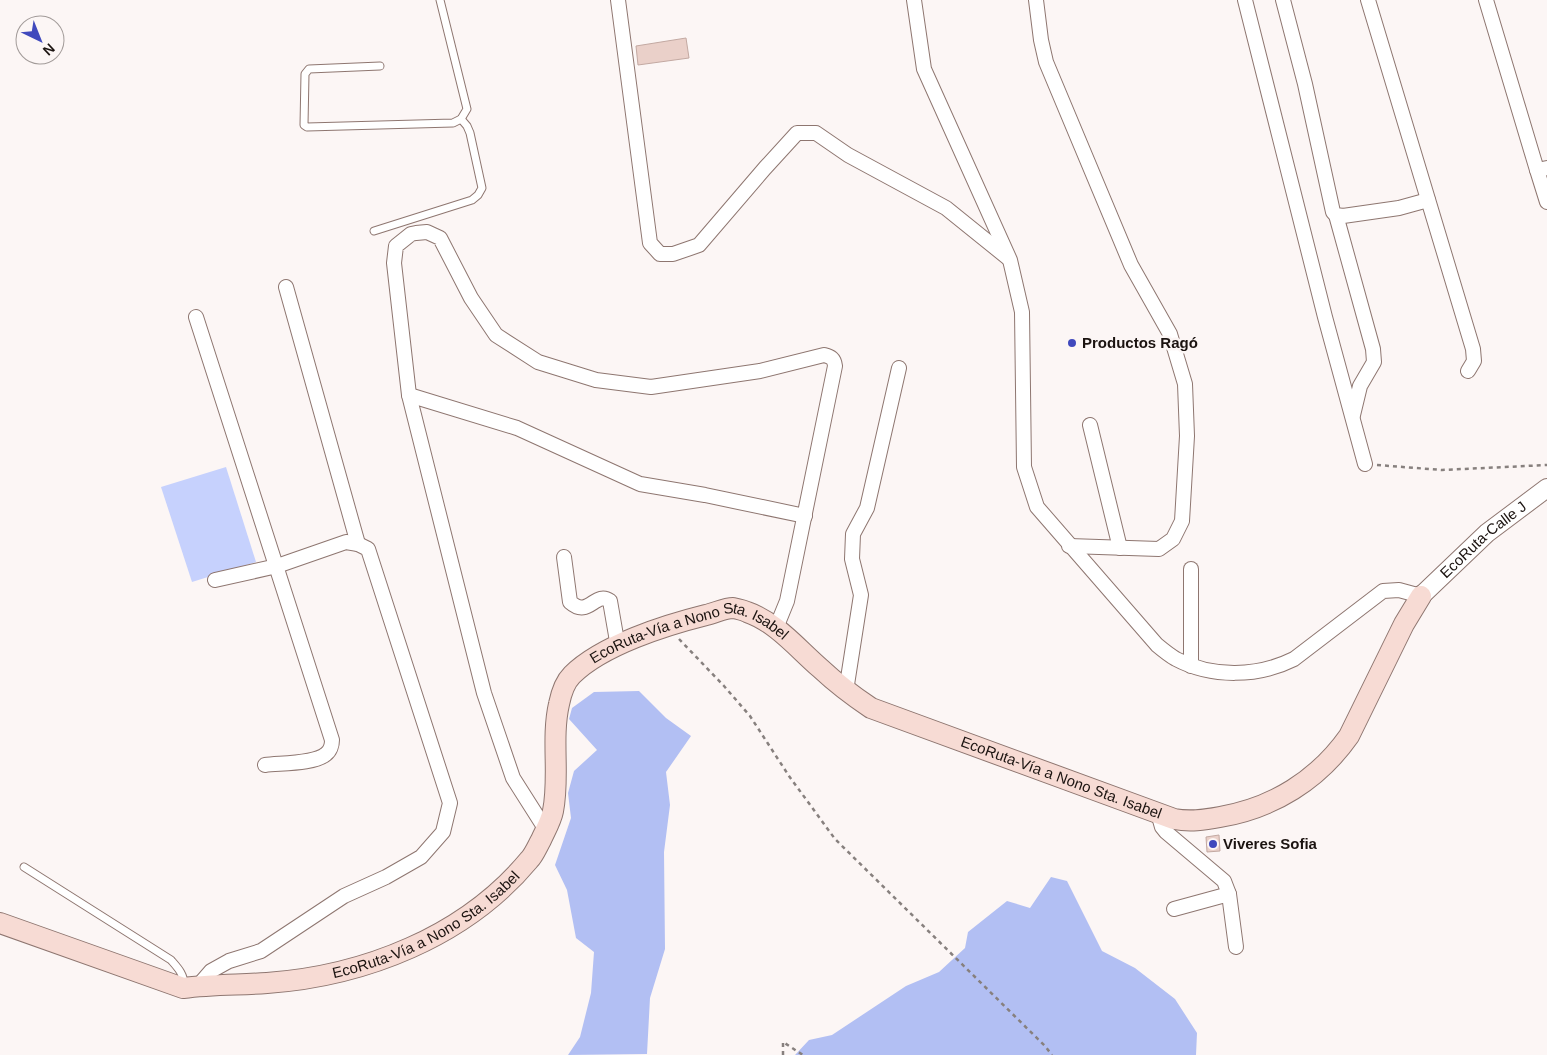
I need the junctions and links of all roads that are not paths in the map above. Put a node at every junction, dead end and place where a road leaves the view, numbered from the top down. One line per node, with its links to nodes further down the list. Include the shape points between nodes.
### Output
1 (440, 0): 10 (lane, via 466,109)
2 (618, 0): 16 (street, via 650,243 660,254 673,254 699,245 797,133 816,133 946,208)
3 (914, 0): 16 (street, via 924,69)
4 (1036, 0): 29 (street, via 1046,62 1131,265 1170,334 1185,384 1182,521 1173,539 1159,549)
5 (1245, 0): 22 (street)
6 (1283, 0): 14 (street, via 1305,84 1331,208)
7 (1368, 0): 12 (street)
8 (1486, 0): 11 (street)
9 (380, 66): 10 (lane, via 309,69 306,74 304,125 453,123)
10 (462, 119): 15 (lane, via 472,142 482,188 478,195 472,200)
11 (1542, 169): 13 (street)
12 (1428, 200): 14 (street, via 1399,208); 20 (street, via 1473,349 1474,361)
13 (1547, 202)
14 (1336, 216): 22 (street, via 1373,349 1374,362 1360,386)
15 (374, 231)
16 (1010, 260): 28 (street, via 1022,312 1024,468 1037,507)
17 (286, 287): 27 (street)
18 (196, 317): 31 (street)
19 (899, 368): 38 (street, via 867,508 853,534 852,559 861,595)
20 (1468, 371)
21 (409, 395): 26 (street, via 518,428 640,484); 26 (street, via 394,263 396,246 411,234 421,232 440,238 470,298 496,335 538,362 596,380 651,387 760,371 824,355 831,357 835,366); 41 (street, via 484,693 512,778)
22 (1352, 417): 24 (street)
23 (1090, 425): 29 (street)
24 (1365, 464)
25 (1547, 488): 34 (street, EcoRuta-Calle J, via 1487,533)
26 (804, 516): 35 (street, via 787,601)
27 (358, 544): 31 (street, via 346,542); 47 (street, via 368,549 450,803 443,832 421,857 344,896 261,951 211,970)
28 (1069, 546): 29 (street); 37 (street, via 1157,645)
29 (1120, 548)
30 (564, 558): 36 (street, via 570,602 581,608 607,598)
31 (277, 566): 33 (street); 39 (street, via 332,745 327,754 316,759)
32 (1192, 569): 37 (street)
33 (215, 580)
34 (1421, 596): 37 (street, via 1399,590 1383,591 1308,650 1278,667 1226,673); 40 (main road, EcoRuta-Vía a Nono Sta. Isabel, via 1349,736 1333,757 1310,778 1284,795 1245,812 1199,821 1174,819)
35 (776, 628): 36 (main road, EcoRuta-Vía a Nono Sta. Isabel, via 757,616 732,608 665,626); 38 (main road, EcoRuta-Vía a Nono Sta. Isabel)
36 (618, 647): 41 (main road, EcoRuta-Vía a Nono Sta. Isabel, via 590,660 570,676 564,688 558,706 554,753 555,799)
37 (1191, 666)
38 (846, 691): 40 (main road, EcoRuta-Vía a Nono Sta. Isabel, via 871,708)
39 (264, 765)
40 (1158, 813): 43 (street, via 1162,827 1224,881)
41 (546, 830): 47 (main road, EcoRuta-Vía a Nono Sta. Isabel, via 531,858 497,893 463,918 418,944 361,967 315,977)
42 (24, 867): 47 (lane, via 171,960)
43 (1229, 894): 44 (street); 46 (street)
44 (1174, 909)
45 (0, 924): 47 (main road, EcoRuta-Vía a Nono Sta. Isabel)
46 (1236, 948)
47 (191, 987)

